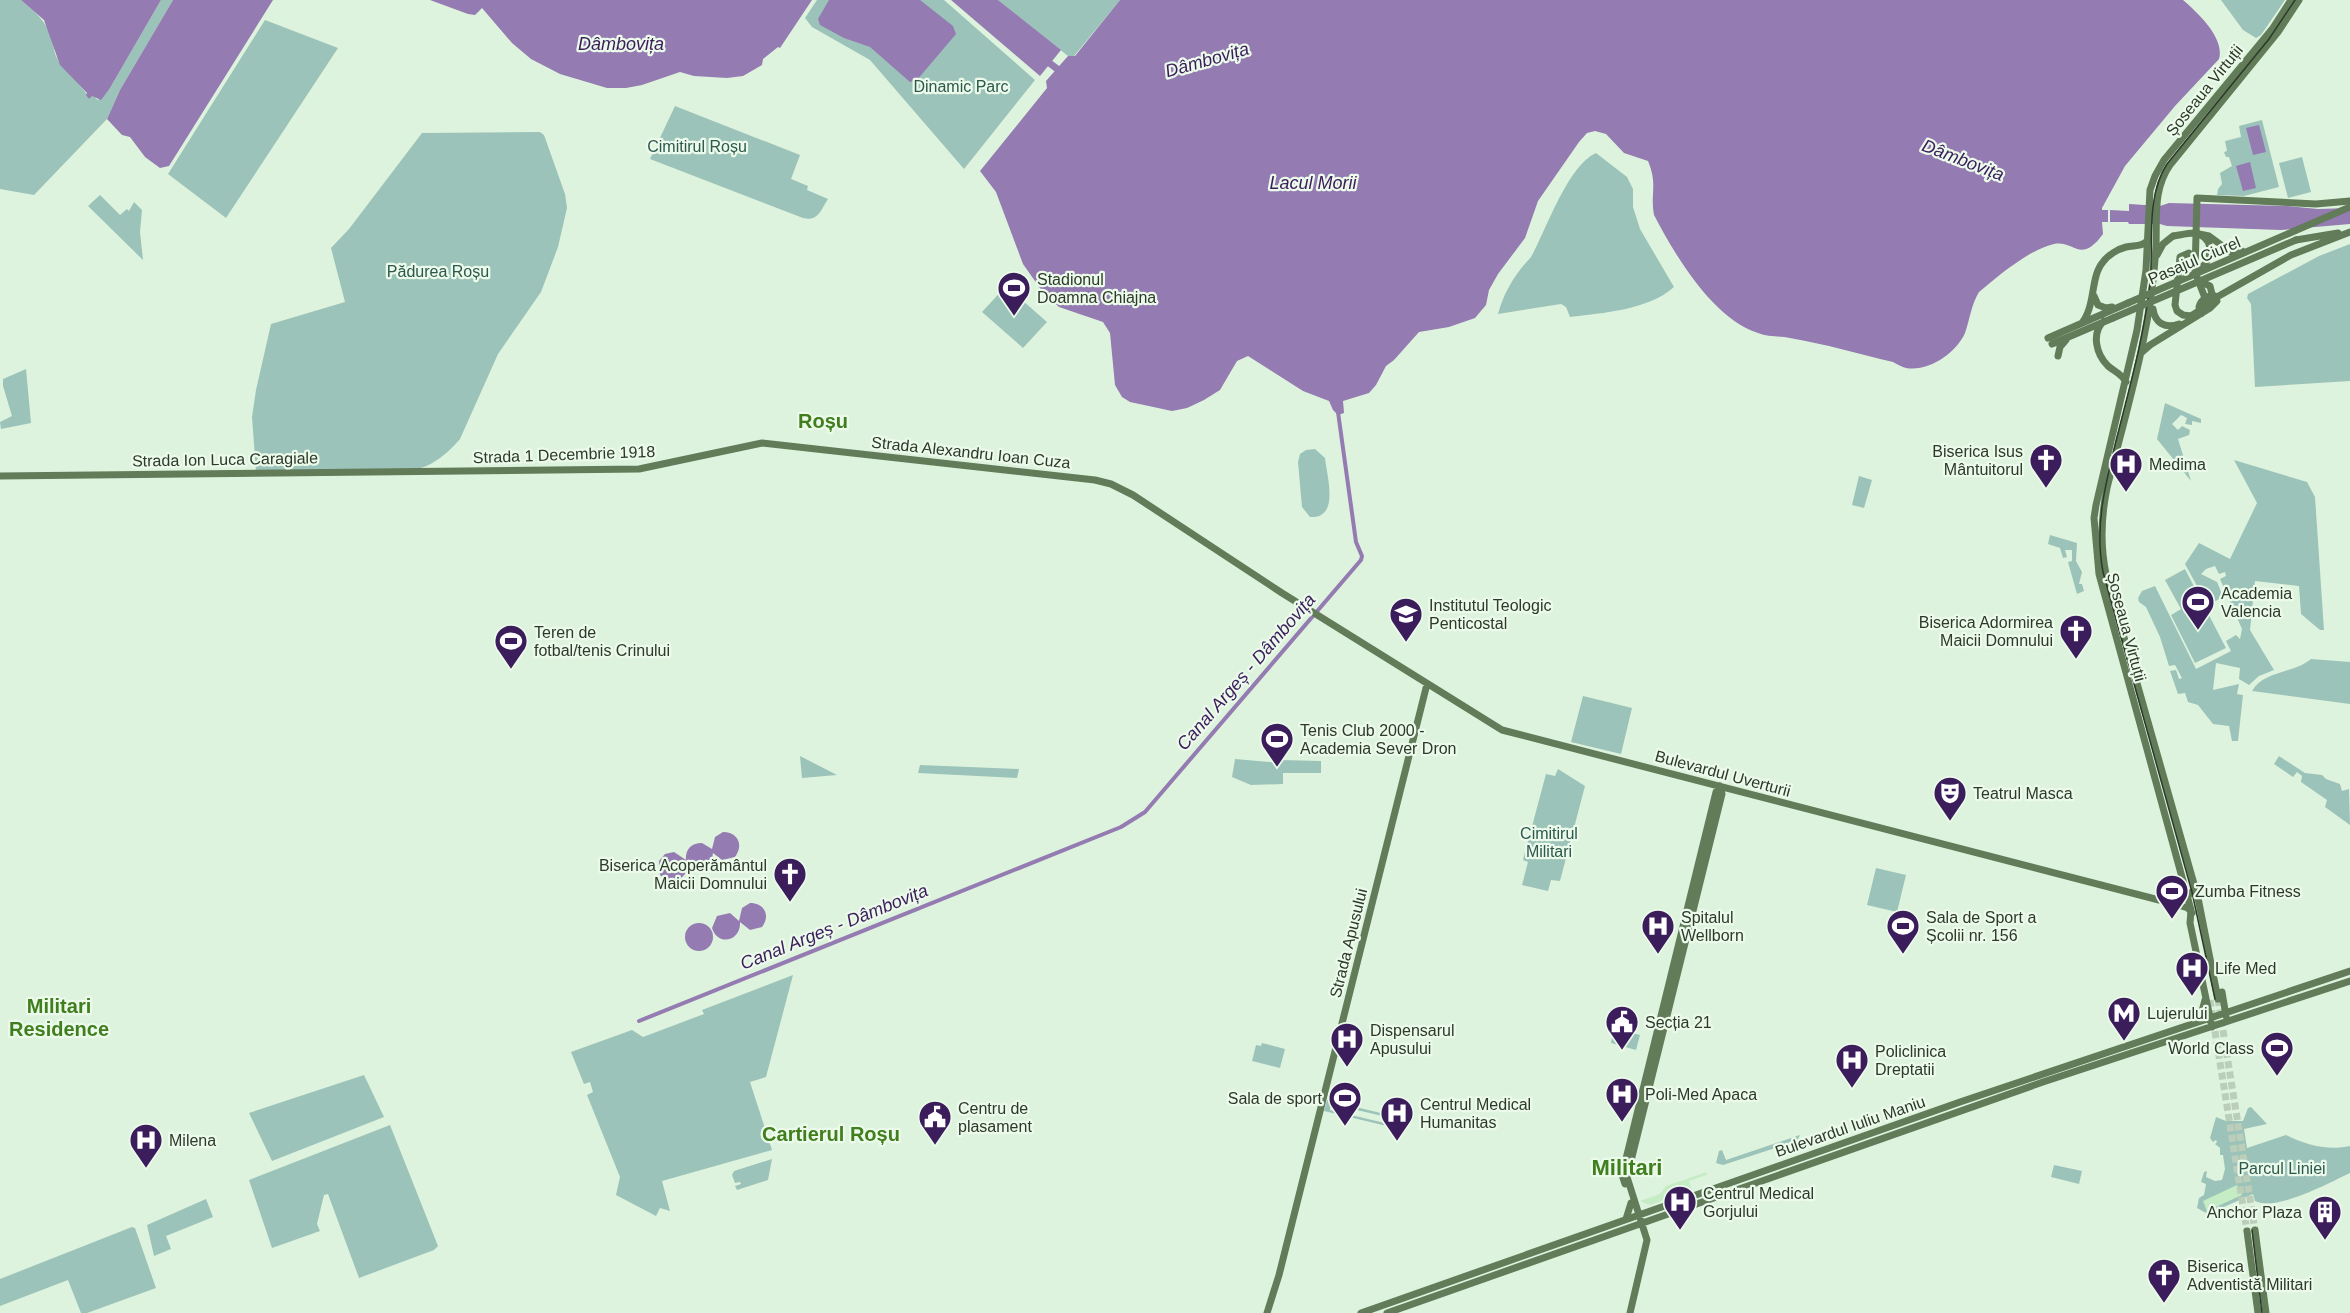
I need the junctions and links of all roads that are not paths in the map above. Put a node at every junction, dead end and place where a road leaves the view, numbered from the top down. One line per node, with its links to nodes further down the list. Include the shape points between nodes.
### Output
1 (2290, 0): 3 (main road, Șoseaua Virtuții, via 2273,28 2160,165 2152,181)
2 (2299, 0): 3 (main road, Șoseaua Virtuții, via 2278,32 2167,170)
3 (2153, 201): 6 (main road)
4 (2350, 201): 7 (main road, via 2316,204 2200,198 2196,201)
5 (2350, 207): 12 (main road, Pasajul Ciurel, bridge)
6 (2152, 230): 9 (main road, via 2161,237); 10 (main road, Șoseaua Virtuții); 14 (main road, Șoseaua Virtuții)
7 (2197, 231): 9 (main road, bridge); 12 (main road, bridge, via 2232,253); 13 (main road); 16 (main road, bridge, via 2209,243 2210,258)
8 (2350, 232): 17 (main road, Pasajul Ciurel, bridge, via 2296,240); 19 (main road, via 2291,255)
9 (2174, 236): 14 (main road, via 2161,247)
10 (2148, 240): 11 (main road); 15 (main road, Șoseaua Virtuții)
11 (2134, 246): 15 (main road, via 2142,251); 18 (main road, via 2103,261)
12 (2254, 248): 16 (main road, Pasajul Ciurel, bridge)
13 (2195, 258): 20 (main road); 25 (main road, via 2189,253 2180,257 2176,297 2178,311)
14 (2155, 261): 22 (main road, Șoseaua Virtuții)
15 (2146, 262): 33 (main road, Șoseaua Virtuții)
16 (2186, 277): 21 (main road, Pasajul Ciurel, bridge)
17 (2184, 287): 25 (main road, bridge, via 2203,283 2213,292 2211,302); 26 (main road, Pasajul Ciurel, bridge)
18 (2094, 294): 21 (main road, via 2096,303 2103,307); 27 (main road)
19 (2217, 297): 20 (main road); 24 (main road, via 2215,304)
20 (2205, 298): 24 (main road, via 2199,305)
21 (2128, 303): 27 (main road, Pasajul Ciurel)
22 (2151, 303): 23 (main road, Șoseaua Virtuții); 25 (main road, via 2155,318 2164,326 2176,325)
23 (2150, 312): 29 (main road, via 2151,335); 31 (main road, Șoseaua Virtuții)
24 (2201, 314): 29 (main road)
25 (2191, 316)
26 (2104, 321): 28 (main road, Pasajul Ciurel); 30 (main road, via 2096,331)
27 (2082, 323): 28 (main road, Pasajul Ciurel, via 2050,341)
28 (2073, 335): 30 (main road, via 2088,335); 32 (main road, via 2061,344)
29 (2160, 339): 31 (main road)
30 (2096, 340): 34 (main road, via 2106,364)
31 (2141, 354): 43 (main road, Șoseaua Virtuții, via 2105,499 2102,551)
32 (2058, 356)
33 (2131, 361): 34 (main road); 35 (main road, Șoseaua Virtuții)
34 (2114, 369): 35 (main road)
35 (2126, 383): 42 (main road, Șoseaua Virtuții, via 2096,505 2096,562)
36 (748, 444): 37 (main road, Strada 1 Decembrie 1918, via 648,468); 39 (main road, Strada Alexandru Ioan Cuza, via 768,443 1105,482)
37 (450, 471): 38 (main road, Strada Ion Luca Caragiale)
38 (0, 476)
39 (1308, 609): 40 (main road, Bulevardul Uverturii)
40 (1427, 684): 41 (main road, Bulevardul Uverturii, via 1508,733); 68 (main road, Strada Apusului)
41 (1720, 786): 45 (main road, Bulevardul Uverturii); 57 (main road, via 1622,1175)
42 (2183, 881): 44 (main road, Șoseaua Virtuții); 45 (main road, via 2175,893)
43 (2195, 889): 44 (main road); 50 (main road); 50 (main road, Șoseaua Virtuții, via 2202,898)
44 (2187, 897): 45 (main road, Bulevardul Uverturii); 46 (main road, Șoseaua Virtuții)
45 (2159, 900): 46 (main road)
46 (2191, 910): 49 (main road); 49 (main road, Șoseaua Virtuții, via 2190,923)
47 (2350, 971): 51 (main road, Bulevardul Iuliu Maniu)
48 (2350, 981): 55 (main road, Bulevardul Iuliu Maniu)
49 (2208, 999): 53 (main road, Șoseaua Virtuții); 54 (main road)
50 (2221, 1000): 51 (main road); 52 (main road, Șoseaua Virtuții)
51 (2241, 1008): 52 (main road, Bulevardul Iuliu Maniu)
52 (2226, 1013): 53 (main road, Bulevardul Iuliu Maniu); 55 (main road, Șoseaua Virtuții)
53 (2210, 1017): 54 (main road, Bulevardul Iuliu Maniu); 56 (main road, Șoseaua Virtuții)
54 (2193, 1023): 58 (main road, Bulevardul Iuliu Maniu)
55 (2227, 1023): 56 (main road, Bulevardul Iuliu Maniu)
56 (2212, 1027): 61 (main road, Bulevardul Iuliu Maniu)
57 (1633, 1203): 58 (main road); 59 (main road); 60 (main road)
58 (1653, 1209): 59 (main road, Bulevardul Iuliu Maniu)
59 (1638, 1215): 60 (main road, Bulevardul Iuliu Maniu); 62 (main road)
60 (1625, 1219): 64 (main road, Bulevardul Iuliu Maniu)
61 (1653, 1219): 62 (main road, Bulevardul Iuliu Maniu); 63 (main road)
62 (1642, 1225): 63 (main road); 65 (main road, Bulevardul Iuliu Maniu)
63 (1647, 1242): 71 (main road)
64 (1546, 1247): 65 (main road); 66 (main road, Bulevardul Iuliu Maniu)
65 (1549, 1256): 67 (main road, Bulevardul Iuliu Maniu)
66 (1446, 1283): 67 (main road); 69 (main road, Bulevardul Iuliu Maniu)
67 (1449, 1291): 70 (main road, Bulevardul Iuliu Maniu)
68 (1267, 1313)
69 (1361, 1313)
70 (1387, 1313)
71 (1630, 1313)
72 (2258, 1313): 73 (main road, via 2251,1230)
73 (2266, 1313)

